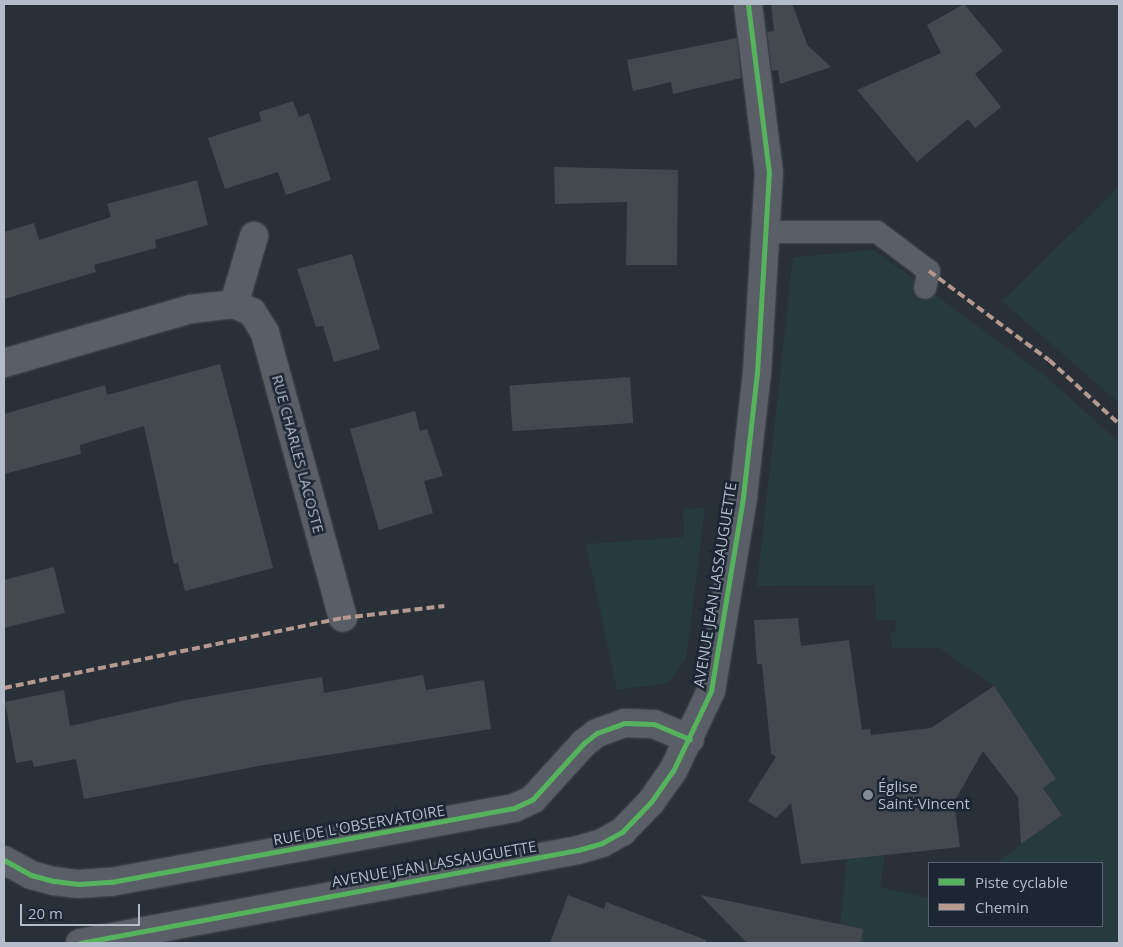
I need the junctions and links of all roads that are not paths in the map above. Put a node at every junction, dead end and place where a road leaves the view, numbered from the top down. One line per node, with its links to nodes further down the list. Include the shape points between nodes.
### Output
1 (748, 4): 2 (street, AVENUE JEAN LASSAUGUETTE, via 769,173)
2 (768, 232): 4 (lane, via 877,232 929,271); 8 (street, AVENUE JEAN LASSAUGUETTE, via 758,373 739,525 716,670 711,691)
3 (254, 236): 5 (street)
4 (925, 288)
5 (234, 304): 6 (street, via 191,309); 7 (street, RUE CHARLES LACOSTE, via 252,312 265,333)
6 (4, 363)
7 (343, 618)
8 (690, 739): 9 (street, RUE DE L'OBSERVATOIRE, via 654,724 624,724 597,734 533,799 514,808 120,880 79,884 54,881 31,875); 10 (street, AVENUE JEAN LASSAUGUETTE, via 651,802 622,832 602,843 477,870)
9 (4, 860)
10 (80, 943)

